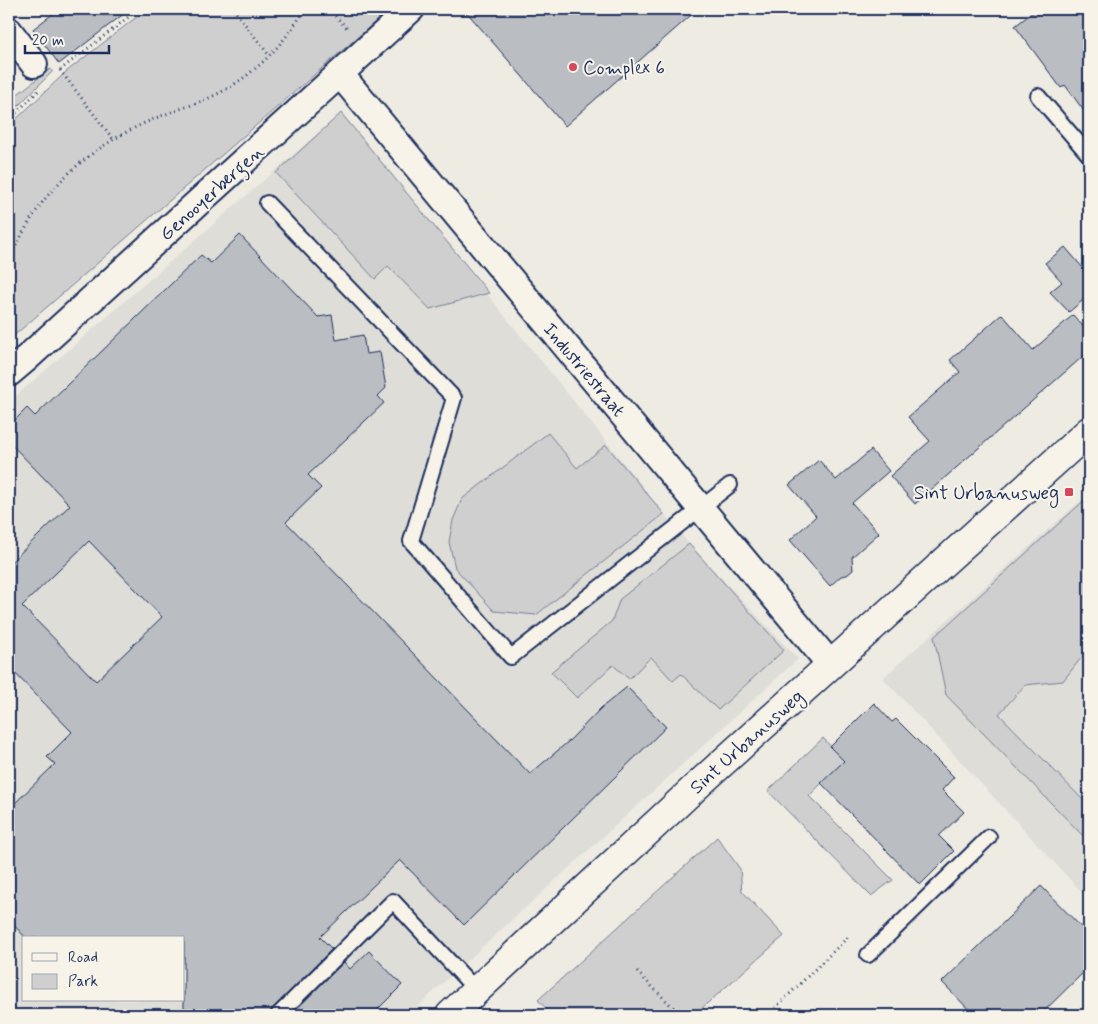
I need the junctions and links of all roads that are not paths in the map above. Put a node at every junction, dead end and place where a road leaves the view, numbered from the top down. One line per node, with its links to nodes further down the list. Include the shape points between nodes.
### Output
1 (411, 9): 4 (street, Genooyerbergen)
2 (9, 31): 3 (street)
3 (48, 73)
4 (340, 74): 8 (street, Genooyerbergen); 11 (street, Industriestraat)
5 (1038, 96): 6 (lane)
6 (1089, 155)
7 (266, 203): 11 (lane, via 454,398 411,542 511,656)
8 (9, 373)
9 (1089, 431): 12 (street, Sint Urbanusweg)
10 (730, 485): 11 (lane)
11 (701, 509): 12 (street, Industriestraat)
12 (830, 664): 15 (street, Sint Urbanusweg)
13 (989, 837): 14 (lane)
14 (868, 956)
15 (476, 990): 16 (lane, via 394,901); 17 (street, Sint Urbanusweg)
16 (278, 1015)
17 (450, 1015)

